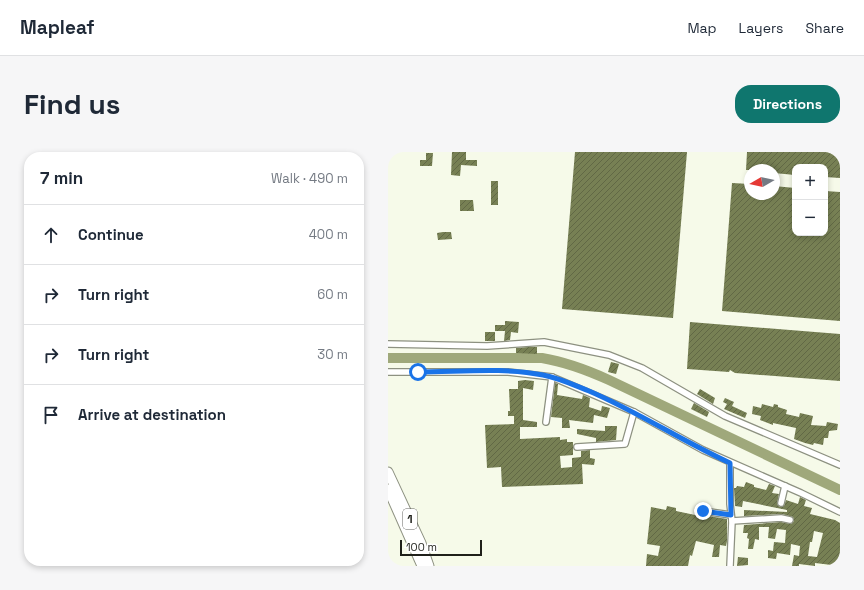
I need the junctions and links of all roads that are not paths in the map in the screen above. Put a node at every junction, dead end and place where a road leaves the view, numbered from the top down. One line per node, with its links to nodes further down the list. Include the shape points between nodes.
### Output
1 (388, 344): 8 (street, via 487,346 544,342 610,355 642,368 725,416)
2 (388, 372): 3 (street, via 508,372)
3 (552, 377): 4 (street); 5 (street)
4 (634, 412): 6 (street, via 625,444); 7 (street)
5 (546, 422)
6 (577, 447)
7 (730, 463): 10 (street); 15 (street)
8 (840, 465)
9 (388, 472): 18 (highway, 1)
10 (786, 486): 12 (street); 14 (street)
11 (388, 489): 17 (highway, 1)
12 (781, 503)
13 (703, 511): 15 (street)
14 (840, 512)
15 (732, 518): 16 (street); 19 (street)
16 (790, 520)
17 (422, 566)
18 (429, 566)
19 (730, 566)

